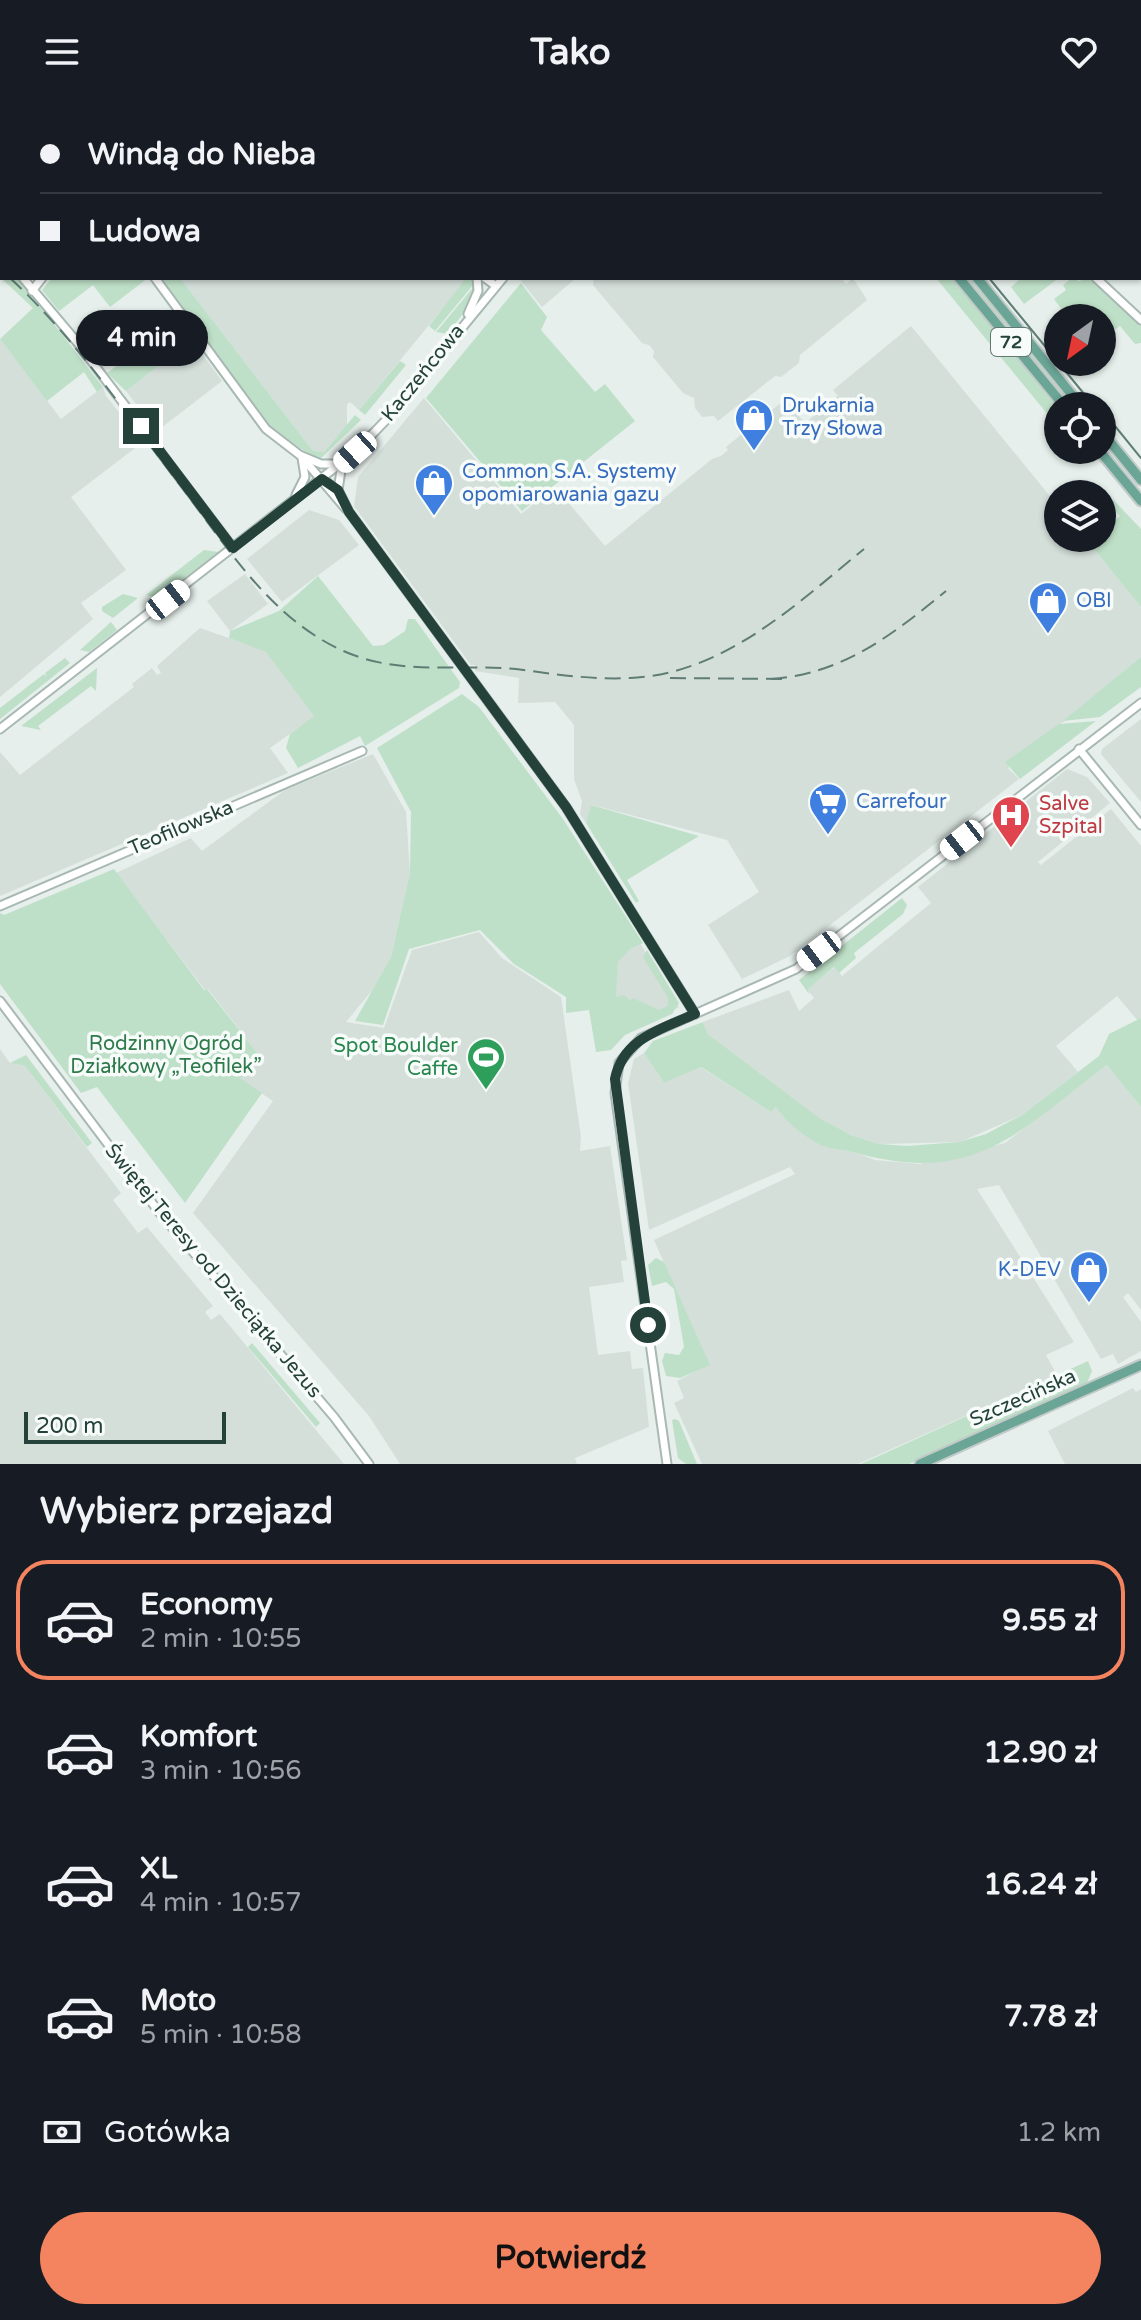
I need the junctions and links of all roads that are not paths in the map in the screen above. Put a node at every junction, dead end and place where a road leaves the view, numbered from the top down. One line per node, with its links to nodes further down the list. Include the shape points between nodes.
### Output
1 (24, 280): 11 (street)
2 (40, 280): 11 (street)
3 (156, 280): 17 (street, via 266,429)
4 (477, 280): 13 (street)
5 (488, 280): 10 (street)
6 (501, 280): 10 (street, Kaczeńcowa)
7 (961, 280): 14 (main road, 72)
8 (979, 280): 15 (main road, 72)
9 (1098, 280): 12 (street)
10 (496, 286): 13 (street, Kaczeńcowa)
11 (32, 291): 26 (street, via 77,342)
12 (1141, 320)
13 (465, 321): 18 (street, Kaczeńcowa, via 378,430)
14 (1053, 392)
15 (1070, 392)
16 (1116, 449): 21 (main road)
17 (301, 456): 18 (street, via 321,464); 20 (street); 23 (street, via 305,477)
18 (342, 464): 20 (street, Kaczeńcowa); 22 (street)
19 (1111, 464): 24 (main road)
20 (322, 479): 22 (street); 23 (street, Kaczeńcowa); 25 (street)
21 (1141, 480)
22 (338, 490): 25 (street)
23 (293, 500): 26 (street, Kaczeńcowa)
24 (1141, 501)
25 (349, 512): 34 (street, via 566,807)
26 (233, 548): 28 (street, Kaczeńcowa)
27 (1141, 703): 29 (street)
28 (0, 729)
29 (1079, 749): 31 (street); 34 (street, via 796,969)
30 (362, 751): 32 (street, Teofilowska)
31 (1141, 825)
32 (0, 906)
33 (0, 1001): 37 (street, Świętej Teresy od Dzieciątka Jezus, via 159,1212)
34 (695, 1014): 38 (street, via 633,1044 619,1063 615,1083)
35 (1141, 1365): 36 (main road, Szczecińska)
36 (926, 1463)
37 (369, 1464)
38 (667, 1464)

